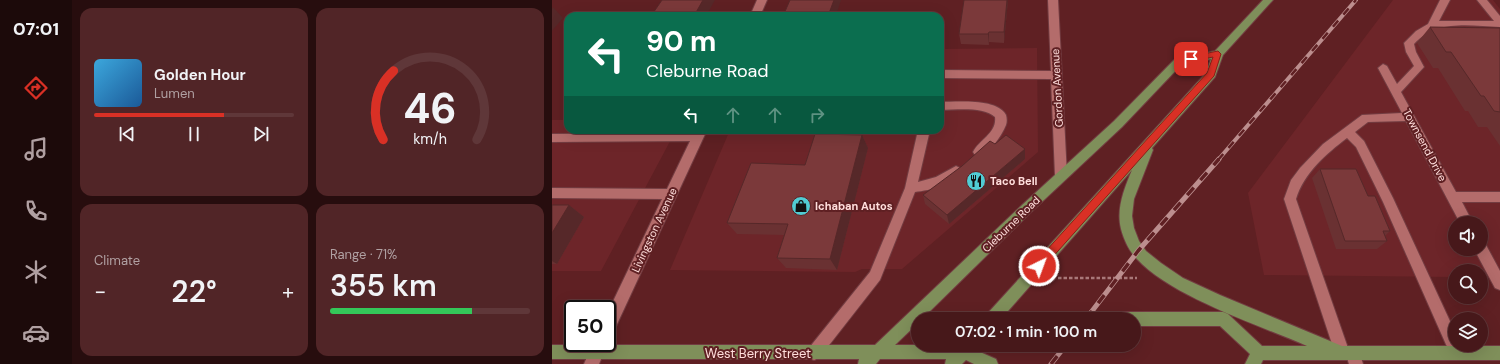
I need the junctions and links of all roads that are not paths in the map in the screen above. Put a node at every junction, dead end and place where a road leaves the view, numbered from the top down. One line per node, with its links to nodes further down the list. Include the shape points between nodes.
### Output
1 (762, 0): 6 (street)
2 (1053, 0): 12 (street, Gordon Avenue)
3 (1268, 0): 9 (main road)
4 (1445, 0): 8 (street)
5 (1482, 0): 7 (street)
6 (757, 12)
7 (1500, 23): 8 (street)
8 (1432, 26): 13 (street, via 1409,43 1419,67)
9 (1218, 54): 21 (main road, via 1211,74); 22 (main road, Cleburne Road, via 1178,62 1118,124)
10 (1383, 68): 13 (street, Townsend Drive)
11 (944, 74): 12 (street)
12 (1056, 75): 22 (street, Gordon Avenue)
13 (1396, 91): 15 (street, Townsend Drive)
14 (944, 106): 23 (street, via 985,106 996,109 1000,114 1000,128 993,138 944,180)
15 (1410, 117): 16 (street, via 1366,118); 26 (street, Townsend Drive)
16 (1348, 132): 42 (street, via 1327,147 1304,171 1295,183 1290,199); 43 (street, via 1360,144 1389,202)
17 (670, 134): 20 (street)
18 (700, 134): 25 (street, Livingston Avenue)
19 (923, 134): 23 (street)
20 (552, 138)
21 (1150, 142): 32 (main road); 42 (main road, via 1128,197 1126,217 1130,235 1138,251 1165,275 1209,297)
22 (1061, 176): 40 (main road, Cleburne Road)
23 (911, 188): 39 (street, via 875,276)
24 (552, 193): 25 (street)
25 (672, 194): 31 (street, Livingston Avenue)
26 (1453, 197): 27 (street); 28 (street, Townsend Drive)
27 (1500, 197)
28 (1463, 216)
29 (1485, 256): 30 (street)
30 (1500, 284)
31 (616, 311)
32 (998, 312)
33 (1141, 319): 44 (main road, via 1222,319)
34 (911, 351): 40 (main road, West Berry Street)
35 (552, 352): 38 (main road, West Berry Street)
36 (963, 352): 46 (main road)
37 (973, 352): 47 (main road, West Berry Street)
38 (596, 353): 39 (main road, West Berry Street)
39 (814, 353): 40 (main road, West Berry Street)
40 (877, 353): 45 (main road, Cleburne Road)
41 (1500, 353): 43 (main road)
42 (1350, 357): 43 (main road); 44 (main road)
43 (1457, 357)
44 (1255, 359)
45 (865, 364)
46 (952, 364)
47 (991, 364)

